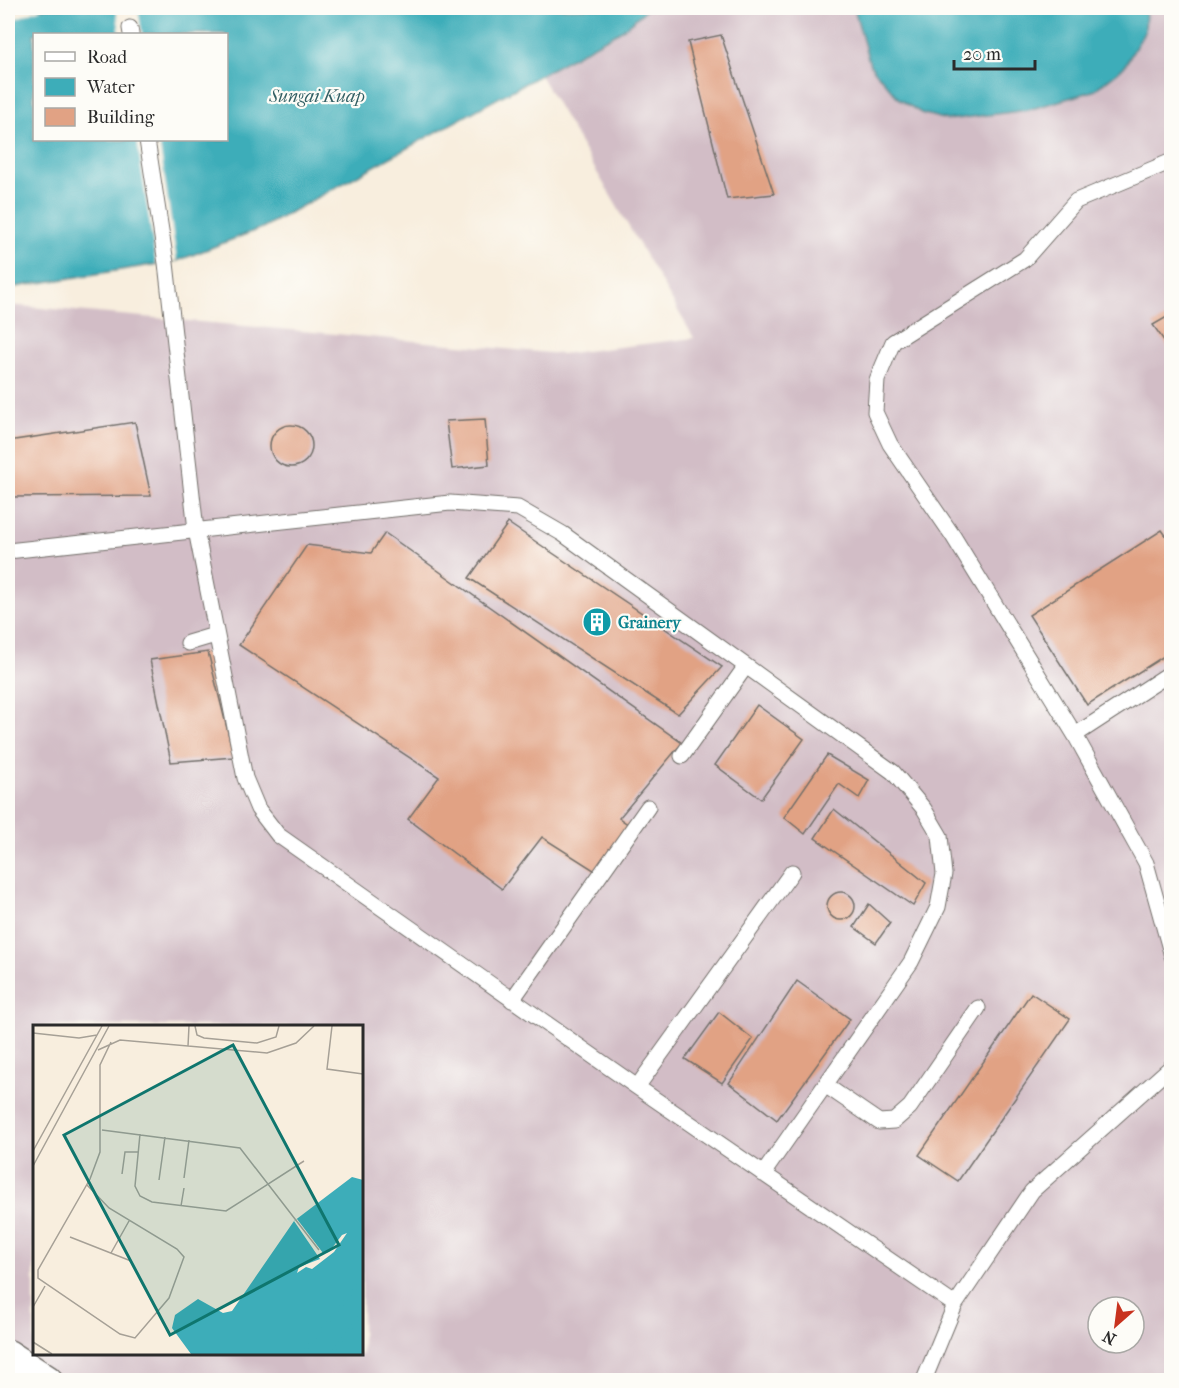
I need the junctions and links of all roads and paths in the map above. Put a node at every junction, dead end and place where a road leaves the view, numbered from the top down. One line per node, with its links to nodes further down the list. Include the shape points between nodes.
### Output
1 (147, 141): 3 (lane, via 166,263)
2 (1172, 161): 9 (lane, via 1076,201 1025,259 893,342 877,380 874,412 890,444 953,536)
3 (196, 530): 4 (lane); 5 (lane); 7 (lane, via 450,503 518,508 563,534)
4 (8, 551)
5 (215, 635): 6 (lane); 14 (lane, via 245,778 258,809 278,835)
6 (188, 643)
7 (746, 666): 10 (lane); 17 (lane, via 893,772 924,808 939,836 944,874 938,907 911,962)
8 (1172, 672): 9 (lane)
9 (1075, 735): 13 (lane, via 1146,863)
10 (682, 756)
11 (648, 807): 14 (lane)
12 (792, 872): 18 (lane)
13 (1172, 956)
14 (512, 1000): 18 (lane)
15 (978, 1008): 17 (lane, via 910,1107 894,1121 879,1122)
16 (1172, 1066): 20 (lane, via 1032,1191)
17 (825, 1085): 19 (lane)
18 (637, 1087): 19 (lane)
19 (763, 1174): 20 (lane)
20 (955, 1305): 23 (lane)
21 (8, 1354): 22 (street)
22 (48, 1380)
23 (924, 1380)

